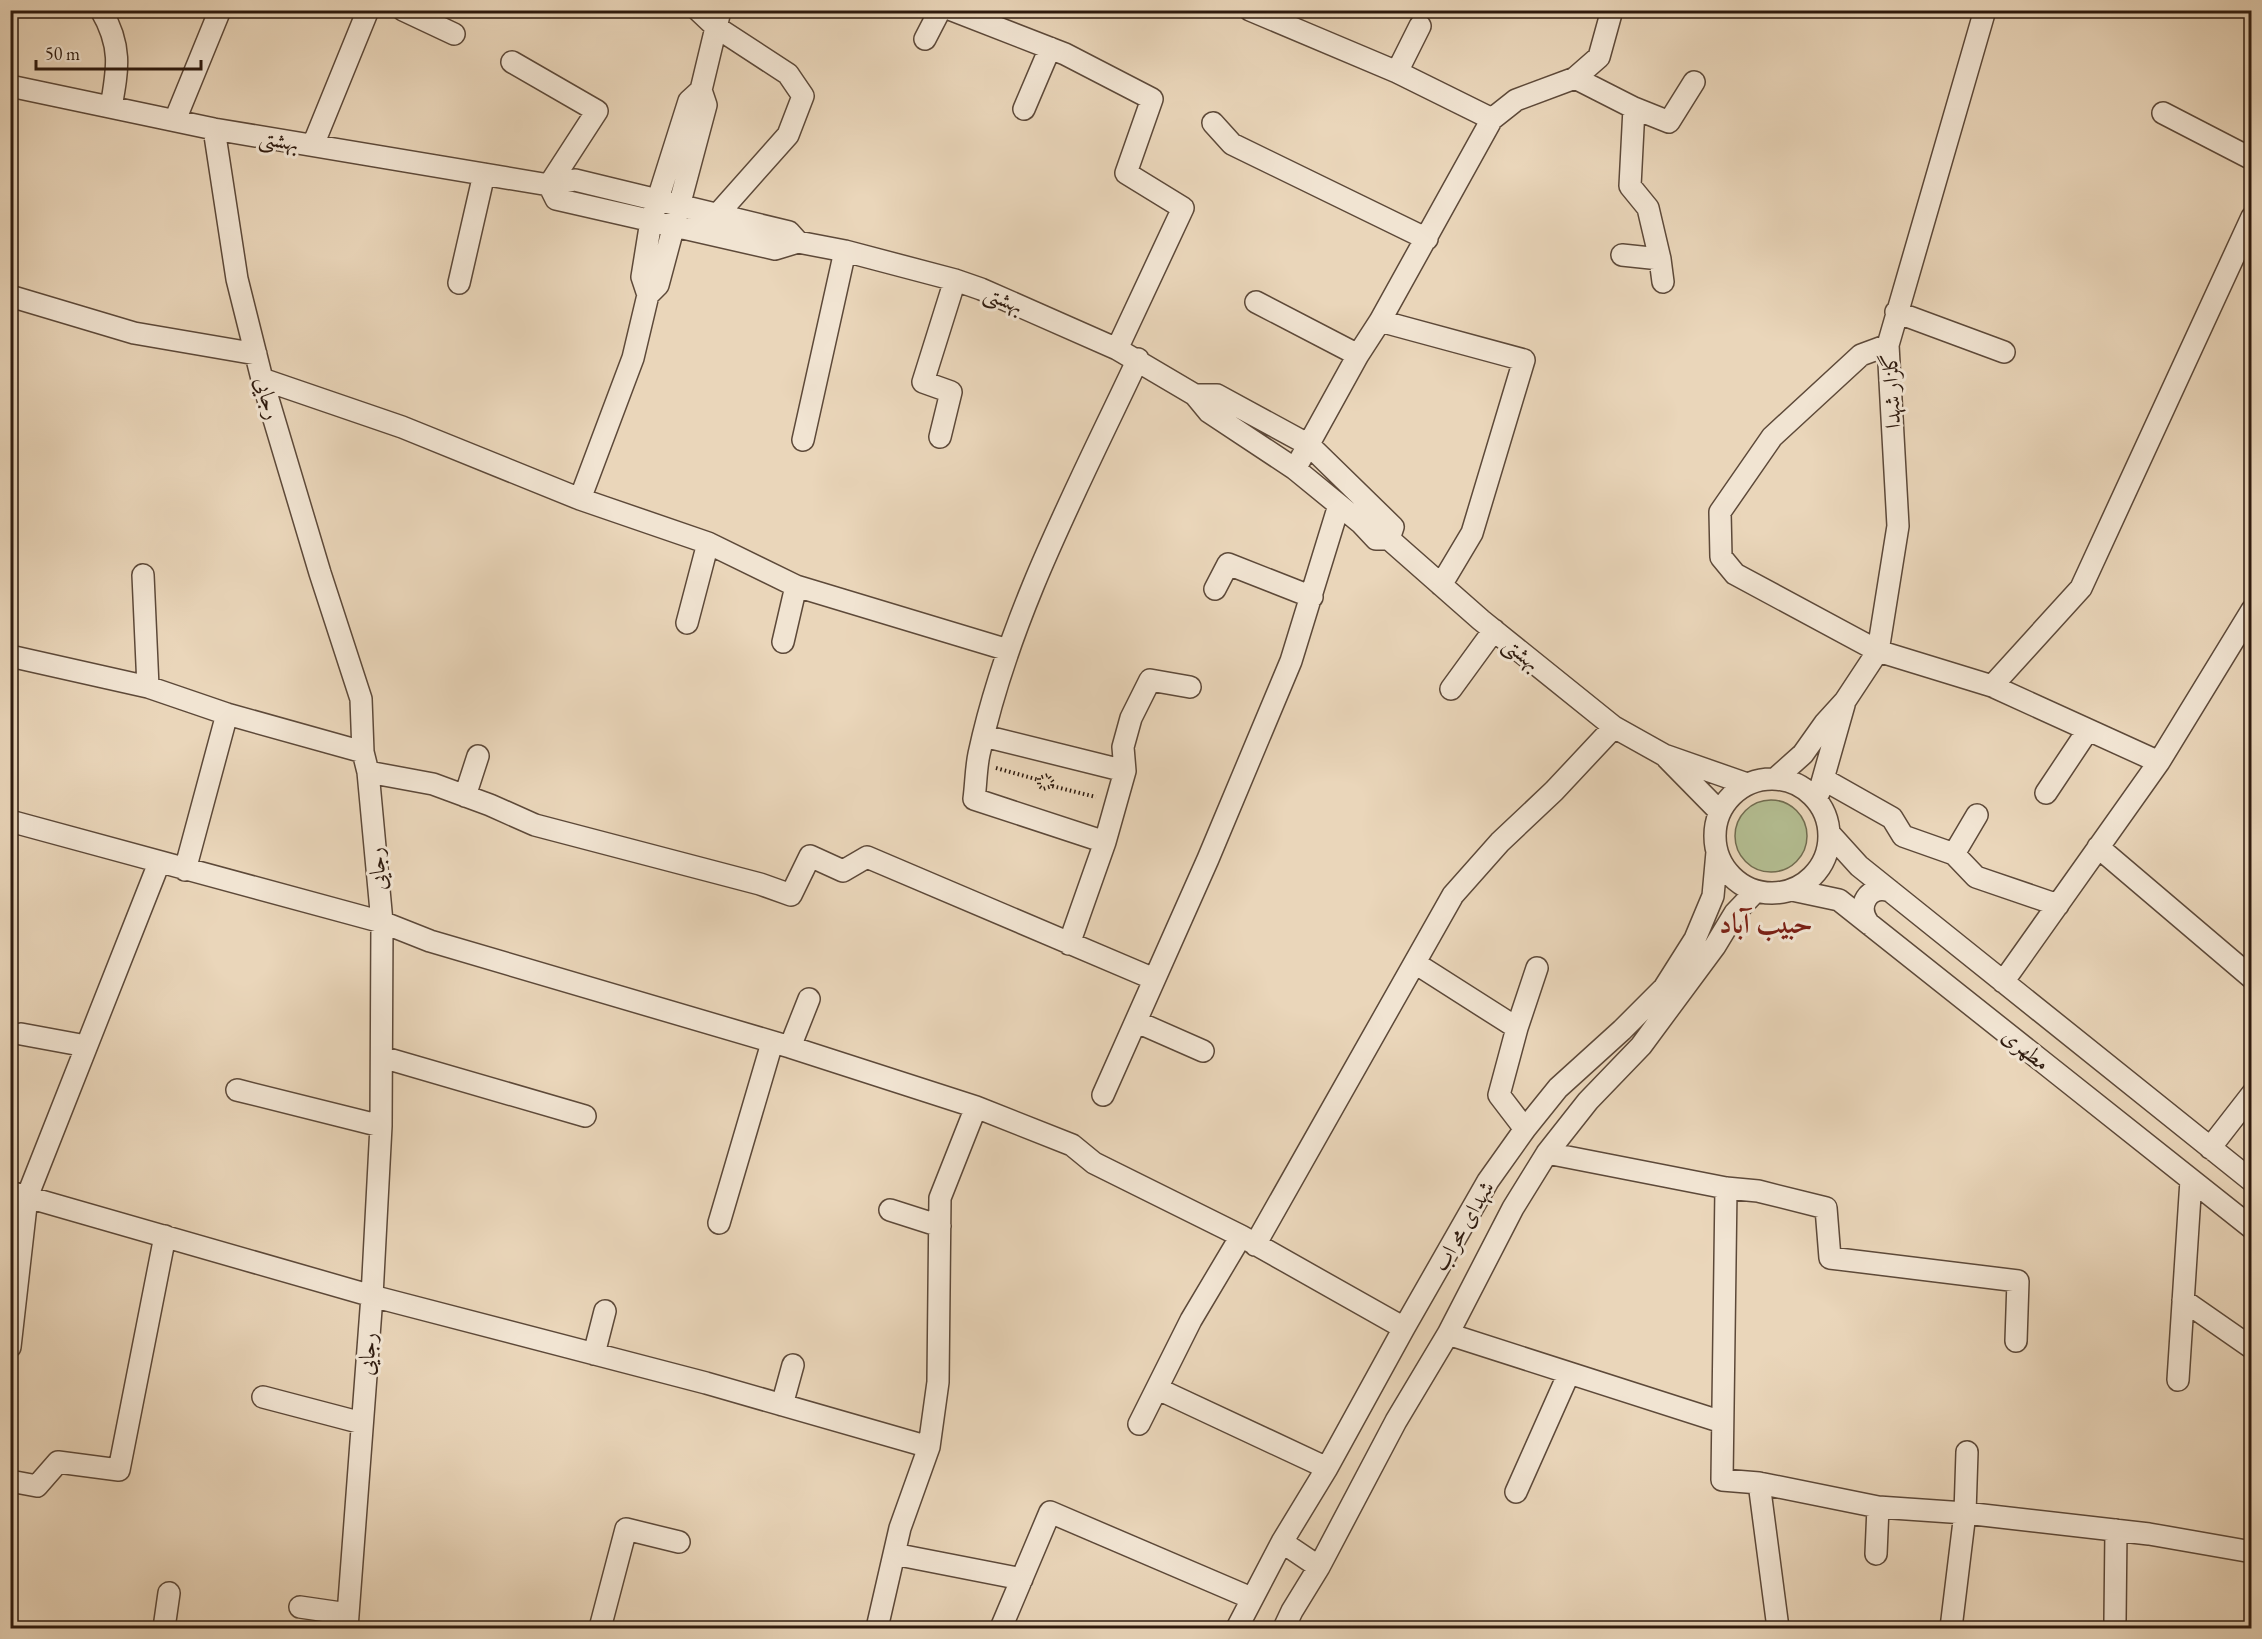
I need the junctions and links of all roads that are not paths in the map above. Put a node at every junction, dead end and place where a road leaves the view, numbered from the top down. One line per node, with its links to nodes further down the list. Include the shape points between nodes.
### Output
1 (101, 10): 23 (street, via 112,30 118,68)
2 (220, 10): 28 (street)
3 (368, 10): 31 (street)
4 (403, 10): 14 (street)
5 (698, 10): 12 (street)
6 (940, 10): 15 (street)
7 (952, 10): 16 (street)
8 (1250, 10): 11 (street)
9 (1612, 10): 19 (street, via 1599,57)
10 (1985, 10): 51 (street, گلزار شهدا)
11 (1280, 16): 18 (street)
12 (718, 19): 22 (street); 36 (street, via 788,74 803,96 788,135)
13 (1420, 26): 18 (street)
14 (454, 34)
15 (925, 39)
16 (1050, 48): 25 (street); 54 (street, via 1152,99 1126,173 1183,208)
17 (512, 62): 34 (street, via 597,111)
18 (1397, 72): 27 (street)
19 (1575, 78): 24 (street); 27 (street, via 1516,100)
20 (1694, 82): 24 (street, via 1669,122)
21 (10, 87): 23 (street, بهشتی)
22 (701, 90): 35 (street, via 689,101); 37 (street, via 706,105)
23 (111, 107): 28 (street, بهشتی)
24 (1634, 108): 44 (street, via 1630,186 1648,208)
25 (1024, 109)
26 (2163, 113): 32 (street)
27 (1492, 119): 40 (street)
28 (175, 120): 30 (street, بهشتی)
29 (1213, 123): 40 (street, via 1232,144)
30 (214, 129): 31 (street, بهشتی); 56 (street, رجایی, via 237,279)
31 (313, 146): 33 (street, بهشتی)
32 (2252, 159)
33 (484, 174): 34 (street, بهشتی); 46 (street)
34 (549, 185): 35 (street, via 575,180); 39 (street, via 556,199)
35 (656, 200): 37 (street); 39 (street)
36 (717, 215): 37 (street); 41 (street, via 789,232)
37 (677, 216): 39 (street); 41 (street, via 775,249); 48 (street, via 658,285)
38 (2252, 217): 81 (street, via 2082,588)
39 (651, 221): 48 (street, via 642,278)
40 (1426, 238): 52 (street)
41 (798, 242): 42 (street, بهشتی)
42 (845, 251): 45 (street, بهشتی); 62 (street)
43 (1623, 255): 44 (street)
44 (1660, 259): 47 (street)
45 (955, 280): 54 (street, بهشتی); 61 (street, via 923,382 951,392)
46 (459, 282)
47 (1663, 282)
48 (648, 295): 65 (street, via 633,358)
49 (10, 296): 56 (street, via 134,333)
50 (1256, 302): 57 (street)
51 (1896, 312): 53 (street, گلزار شهدا); 55 (street)
52 (1380, 321): 57 (street); 70 (street, via 1524,360 1472,533)
53 (1888, 345): 79 (street, گلزار شهدا, via 1898,526); 79 (street, via 1861,355 1772,437 1720,512 1721,557 1735,574)
54 (1117, 349): 58 (street, بهشتی)
55 (2004, 352)
56 (256, 354): 59 (street, رجایی)
57 (1358, 355): 63 (street)
58 (1138, 359): 60 (street, بهشتی); 78 (street, via 1062,520)
59 (262, 379): 65 (street, via 402,427); 92 (street, رجایی, via 361,699)
60 (1195, 395): 63 (street, بهشتی, via 1217,395); 64 (street, بهشتی, via 1209,412)
61 (940, 437)
62 (803, 440)
63 (1309, 445): 64 (street); 67 (street, بهشتی, via 1393,527)
64 (1295, 469): 66 (street, بهشتی)
65 (580, 499): 68 (street)
66 (1339, 505): 67 (street, بهشتی, via 1376,539); 73 (street)
67 (1389, 539): 70 (street, بهشتی)
68 (708, 543): 71 (street); 75 (street)
69 (143, 575): 82 (street)
70 (1441, 585): 76 (street, بهشتی)
71 (796, 586): 77 (street); 78 (street)
72 (1215, 589): 73 (street, via 1228,564)
73 (1312, 597): 121 (street, via 1291,661)
74 (2252, 610): 93 (street)
75 (687, 623)
76 (1494, 630): 84 (street); 87 (street, بهشتی)
77 (783, 642)
78 (1008, 650): 89 (street)
79 (1878, 651): 81 (street); 85 (street, گلزار شهدا)
80 (10, 656): 82 (street)
81 (1992, 686): 88 (street)
82 (148, 687): 86 (street)
83 (1190, 687): 94 (street, via 1150,680 1131,718 1123,747)
84 (1451, 689)
85 (1845, 701): 95 (street, via 1803,754); 96 (street)
86 (227, 714): 92 (street); 110 (street)
87 (1614, 727): 90 (street, بهشتی); 118 (street, via 1453,895)
88 (2088, 730): 93 (street); 98 (street)
89 (984, 736): 94 (street); 105 (street, via 974,799)
90 (1664, 755): 97 (street); 101 (street)
91 (478, 756): 99 (street)
92 (365, 762): 99 (street); 115 (street, رجایی)
93 (2159, 762): 106 (street)
94 (1125, 771): 105 (street)
95 (1775, 779): 97 (street); 100 (street, via 1804,788)
96 (1823, 779): 100 (street); 108 (street, via 1892,818 1903,836)
97 (1747, 784): 101 (street, via 1731,796)
98 (2046, 793)
99 (465, 796): 117 (street, via 535,825 791,895 810,856 843,871 867,857)
100 (1817, 800): 104 (street)
101 (1720, 812): 107 (street, via 1715,832)
102 (1977, 815): 108 (street)
103 (10, 821): 109 (street)
104 (1830, 834): 111 (street, via 1820,868 1808,882); 113 (street, مطهری, via 1859,866)
105 (1105, 842): 117 (street)
106 (2098, 847): 114 (street); 120 (street)
107 (1717, 852): 112 (street, via 1726,870 1740,884); 131 (street, شهدای محراب, via 1713,896 1695,939 1664,988)
108 (1954, 854): 114 (street, via 1976,877)
109 (159, 863): 110 (street); 128 (street)
110 (185, 870): 115 (street)
111 (1792, 890): 112 (street, via 1774,894); 116 (street, مطهری, via 1839,900)
112 (1756, 891): 136 (street, شهدای محراب, via 1641,1046)
113 (1890, 891): 116 (street, via 1878,890 1868,896 1863,907); 122 (street, مطهری)
114 (2058, 905): 122 (street)
115 (382, 922): 127 (street, via 430,941); 130 (street, رجایی)
116 (1869, 924): 142 (street, مطهری)
117 (1069, 944): 121 (street)
118 (1416, 963): 125 (street); 151 (street)
119 (1538, 968): 125 (street)
120 (2251, 976)
121 (1154, 979): 124 (street)
122 (2003, 982): 140 (street, مطهری)
123 (809, 999): 127 (street)
124 (1137, 1022): 129 (street); 134 (street)
125 (1517, 1028): 139 (street, via 1499,1095)
126 (21, 1034): 128 (street)
127 (781, 1045): 135 (street); 147 (street)
128 (86, 1046): 145 (street)
129 (1203, 1051)
130 (382, 1057): 137 (street); 138 (street, رجایی)
131 (1558, 1088): 136 (street); 139 (street, شهدای محراب)
132 (237, 1090): 138 (street)
133 (2252, 1094): 140 (street)
134 (1103, 1095)
135 (975, 1107): 148 (street, via 940,1198); 151 (street, via 1072,1145 1094,1163)
136 (1579, 1113): 141 (street, شهدای محراب)
137 (585, 1116)
138 (381, 1126): 152 (street, رجایی)
139 (1525, 1129): 155 (street, شهدای محراب, via 1488,1181)
140 (2210, 1148): 143 (street, مطهری)
141 (1546, 1153): 144 (street); 156 (street, شهدای محراب)
142 (2191, 1180): 149 (street, مطهری); 153 (street)
143 (2252, 1181)
144 (1725, 1188): 157 (street, via 1758,1191 1826,1208 1830,1258 2018,1281); 167 (street)
145 (19, 1194): 150 (street); 158 (street)
146 (890, 1210): 148 (street)
147 (719, 1223)
148 (940, 1226): 170 (street, via 938,1382)
149 (2252, 1228)
150 (165, 1236): 152 (street); 173 (street, via 119,1470 58,1462 37,1486)
151 (1248, 1240): 155 (street); 164 (street, via 1191,1320)
152 (372, 1296): 160 (street); 168 (street, رجایی)
153 (2183, 1300): 159 (street); 163 (street)
154 (605, 1311): 160 (street)
155 (1404, 1328): 172 (street, شهدای محراب)
156 (1448, 1334): 162 (street); 184 (street, شهدای محراب, via 1396,1420)
157 (2016, 1341)
158 (10, 1347)
159 (2252, 1348)
160 (594, 1354): 166 (street)
161 (793, 1365): 166 (street)
162 (1569, 1373): 167 (street); 175 (street)
163 (2178, 1380)
164 (1158, 1389): 169 (street); 172 (street)
165 (263, 1397): 168 (street)
166 (782, 1405): 170 (street)
167 (1722, 1422): 174 (street, via 1722,1480)
168 (362, 1423): 190 (street, رجایی)
169 (1138, 1424)
170 (929, 1447): 182 (street)
171 (1967, 1452): 177 (street)
172 (1327, 1468): 180 (street, شهدای محراب)
173 (10, 1481)
174 (1759, 1483): 176 (street); 197 (street)
175 (1516, 1492)
176 (1878, 1507): 177 (street); 183 (street)
177 (1965, 1513): 178 (street); 198 (street)
178 (2116, 1530): 181 (street); 189 (street)
179 (679, 1542): 192 (street, via 626,1529)
180 (1282, 1542): 184 (street); 187 (street, شهدای محراب)
181 (2252, 1551)
182 (894, 1554): 185 (street); 193 (street)
183 (1876, 1554)
184 (1319, 1567): 196 (street, شهدای محراب)
185 (1022, 1579): 187 (street, via 1050,1512); 194 (street)
186 (169, 1593): 191 (street)
187 (1251, 1598): 195 (street, شهدای محراب)
188 (300, 1606): 190 (street)
189 (2115, 1620)
190 (348, 1621)
191 (164, 1629)
192 (600, 1629)
193 (877, 1629)
194 (1001, 1629)
195 (1237, 1629)
196 (1284, 1629)
197 (1778, 1629)
198 (1951, 1629)

